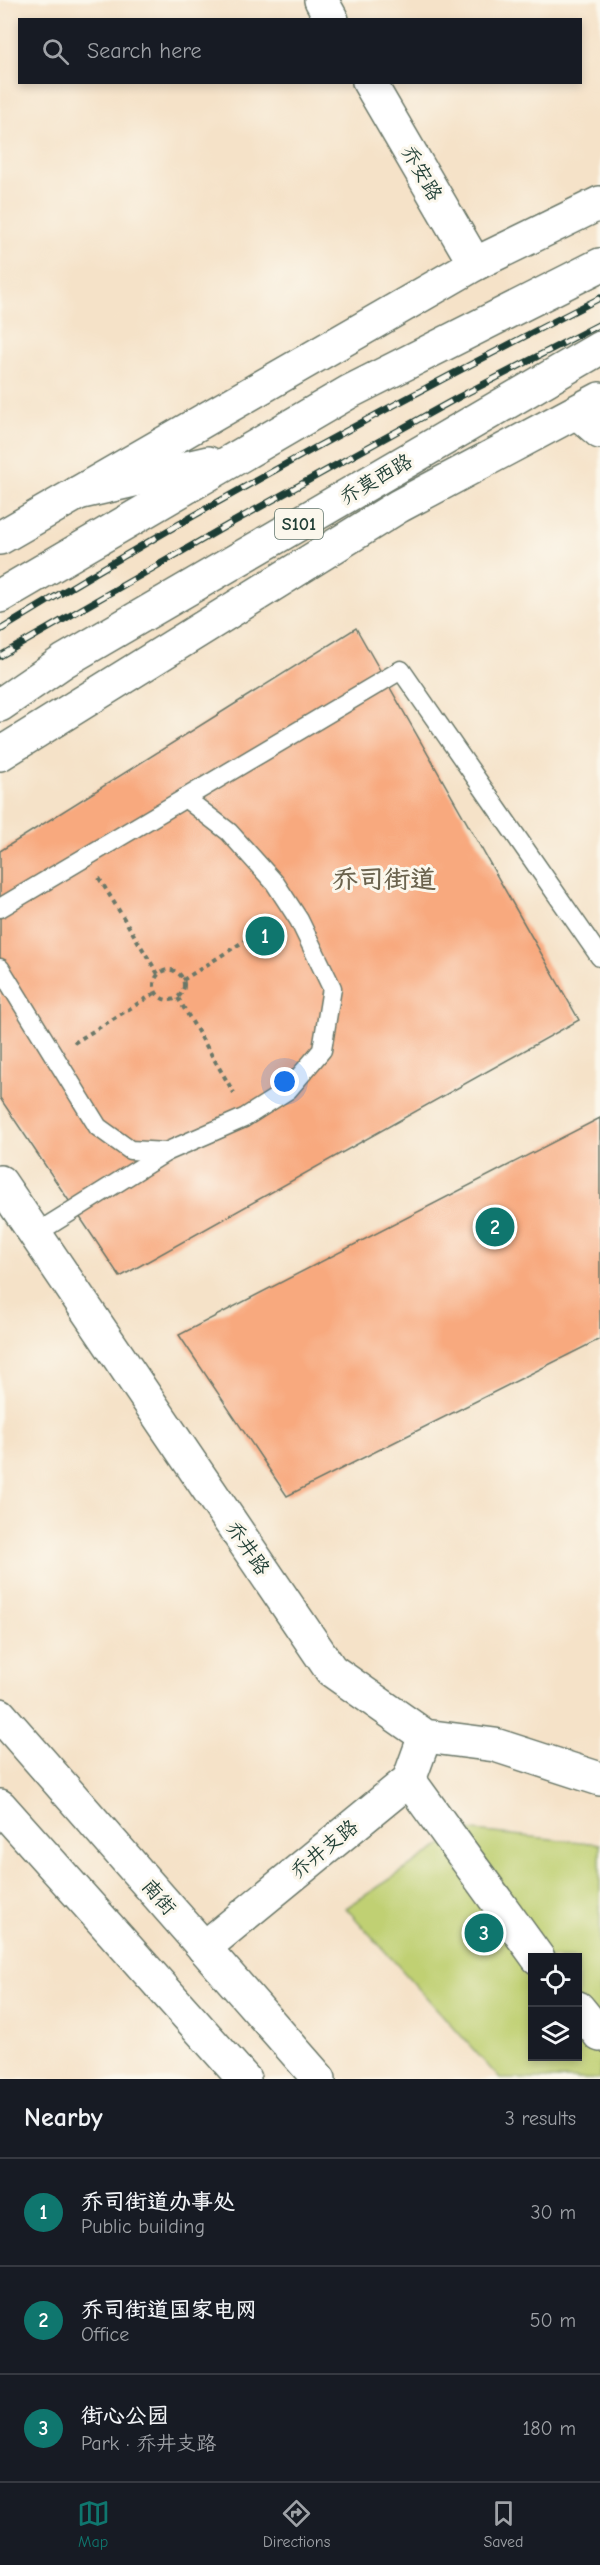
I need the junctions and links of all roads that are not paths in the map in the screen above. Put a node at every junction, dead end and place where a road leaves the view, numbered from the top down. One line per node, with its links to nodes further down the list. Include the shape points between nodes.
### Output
1 (321, 0): 2 (main road)
2 (331, 18)
3 (370, 84): 5 (main road, 乔安路)
4 (600, 203): 5 (main road)
5 (475, 264): 10 (main road)
6 (600, 265): 9 (main road, via 349,392)
7 (600, 348): 13 (main road, 乔莫西路 / S101, via 64,661)
8 (592, 414): 14 (main road, via 399,506)
9 (239, 456): 10 (main road); 12 (main road)
10 (78, 493): 11 (main road)
11 (0, 538)
12 (0, 596)
13 (0, 705)
14 (0, 754)
15 (185, 798): 16 (lane); 17 (lane, via 401,670); 19 (lane, via 229,832 275,883 332,987 322,1050 288,1090 244,1118)
16 (0, 908)
17 (600, 957)
18 (0, 968): 19 (lane, via 98,1127 129,1150)
19 (166, 1152): 21 (lane)
20 (2, 1191): 21 (main road, 乔井路)
21 (35, 1234): 23 (main road, 乔井路, via 331,1670)
22 (0, 1715): 27 (main road, 南街)
23 (425, 1736): 24 (main road, 乔井路, via 495,1745); 25 (main road)
24 (600, 1779)
25 (409, 1780): 27 (main road, 乔井支路); 28 (main road)
26 (0, 1806): 31 (main road)
27 (204, 1948): 32 (main road, 南街)
28 (534, 1953)
29 (582, 2013): 30 (main road)
30 (600, 2036)
31 (244, 2079)
32 (319, 2079)

